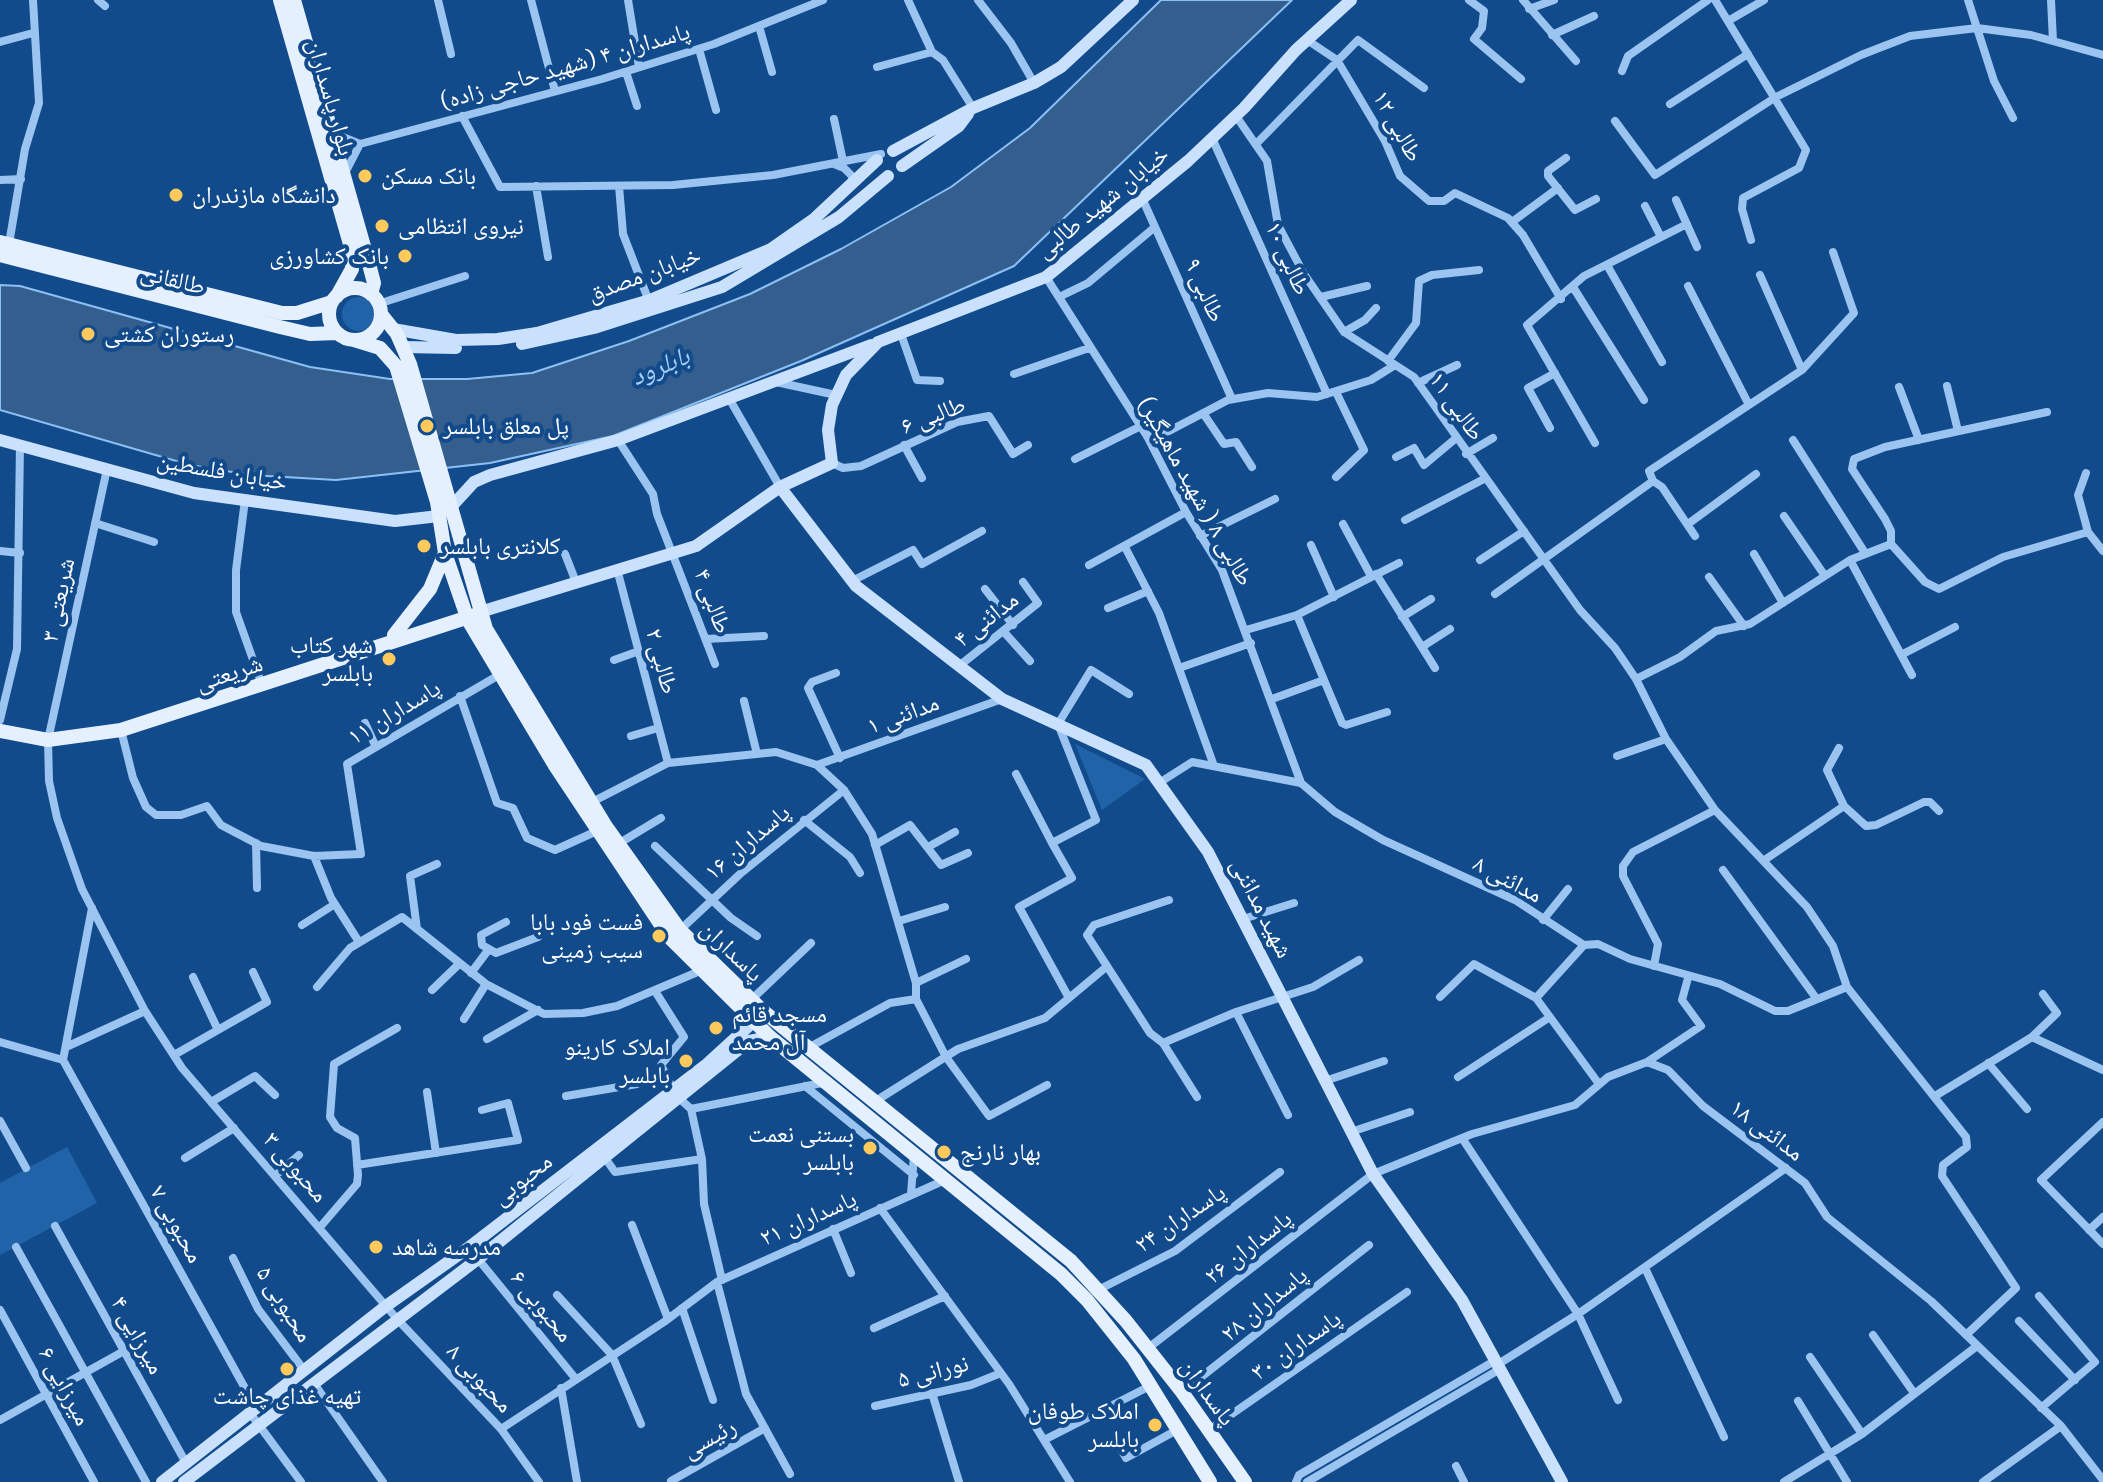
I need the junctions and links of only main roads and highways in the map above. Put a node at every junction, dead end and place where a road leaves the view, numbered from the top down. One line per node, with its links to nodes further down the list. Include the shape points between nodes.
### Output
1 (280, 0): 4 (main road, بلوار پاسداران, via 352,251 352,269)
2 (294, 0): 5 (main road, بلوار پاسداران)
3 (3, 247): 6 (main road, طالقانی, via 282,313); 8 (main road, طالقانی, via 165,300)
4 (334, 299): 5 (main road, via 355,289); 6 (main road, طالقانی); 7 (main road, via 329,319)
5 (377, 304): 9 (main road, via 372,334); 10 (main road, via 403,347)
6 (307, 311): 8 (main road, via 315,323)
7 (337, 333): 8 (main road, طالقانی); 9 (main road)
8 (310, 334)
9 (354, 340): 10 (main road, via 380,348)
10 (403, 365): 11 (main road)
11 (444, 504): 12 (main road, پاسداران); 13 (main road, پاسداران)
12 (445, 553): 13 (main road, پاسداران); 14 (main road, via 430,589)
13 (471, 614): 14 (main road, شریعتی); 15 (main road, شریعتی); 19 (main road, پاسداران, via 618,844 680,930); 19 (main road, پاسداران, via 499,675 669,937 700,971)
14 (394, 635): 15 (main road, شریعتی)
15 (260, 682): 18 (main road, شریعتی); 18 (main road, شریعتی, via 121,730)
16 (0, 721): 18 (main road, شریعتی)
17 (0, 731): 18 (main road, شریعتی)
18 (49, 736)
19 (746, 1005): 20 (main road, پاسداران)
20 (758, 1016): 21 (main road, پاسداران, via 808,1048 1071,1261); 22 (main road, پاسداران, via 770,1037 1061,1274 1113,1331)
21 (1186, 1397): 23 (main road, via 1228,1473); 24 (main road, پاسداران)
22 (1210, 1481)
23 (1226, 1482)
24 (1245, 1482)

